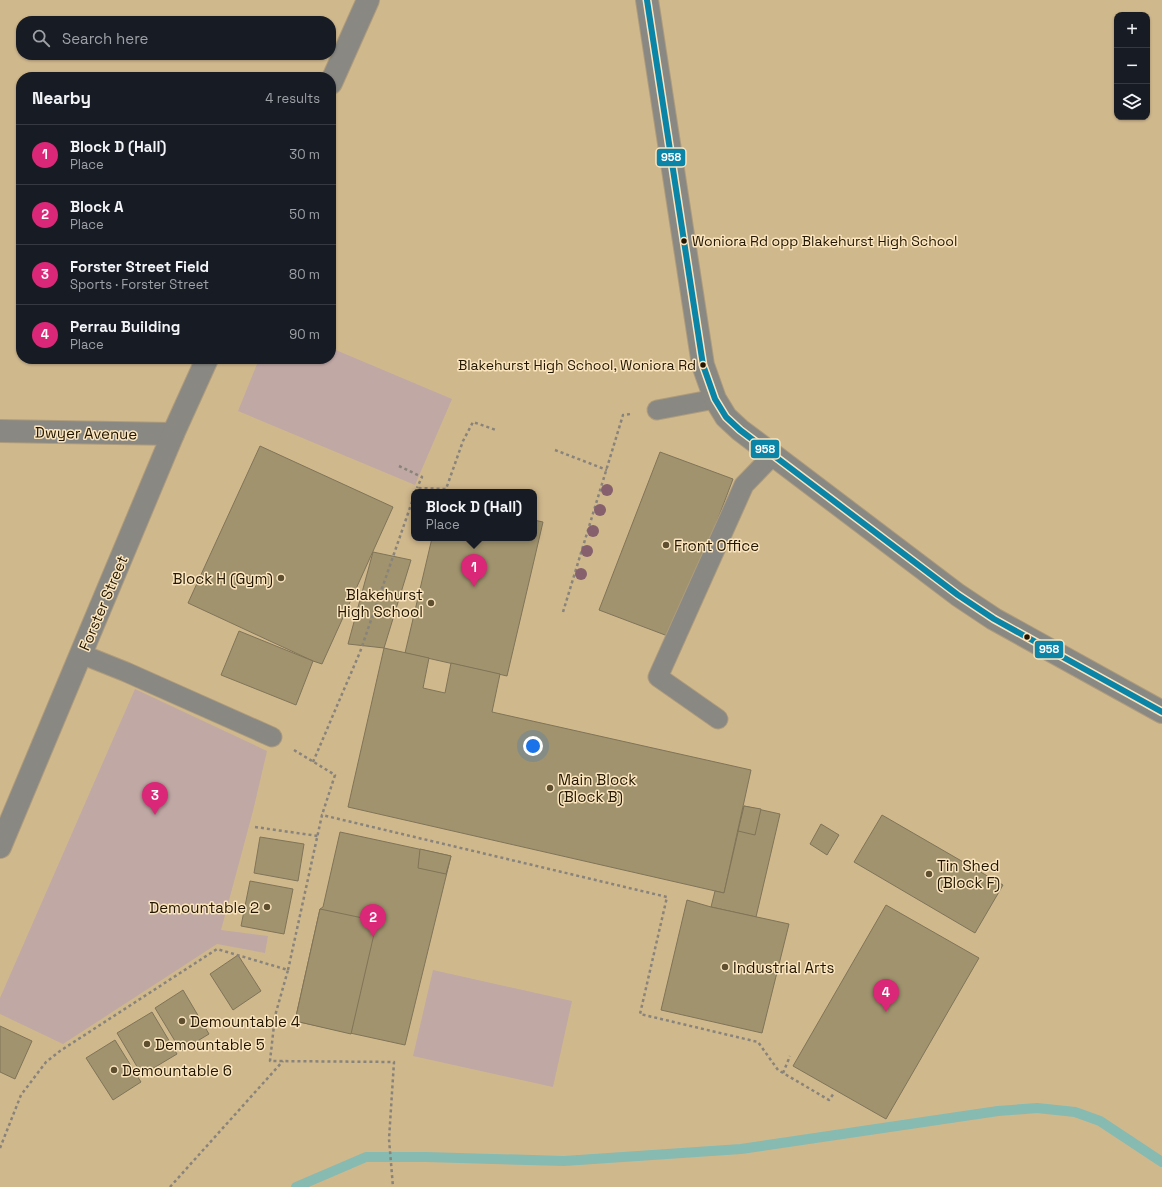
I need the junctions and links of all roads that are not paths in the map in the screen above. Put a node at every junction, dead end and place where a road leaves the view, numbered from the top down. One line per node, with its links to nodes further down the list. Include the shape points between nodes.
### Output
1 (368, 0): 3 (street)
2 (647, 0): 5 (street, via 703,365)
3 (336, 72)
4 (205, 364): 8 (street, Forster Street)
5 (715, 399): 6 (lane); 9 (street, via 726,417)
6 (657, 410)
7 (0, 431): 8 (street, Dwyer Avenue)
8 (173, 434): 10 (street, Forster Street)
9 (774, 454): 11 (street, via 994,619); 12 (lane, via 744,485 658,677)
10 (81, 654): 13 (lane); 14 (street, Forster Street)
11 (1162, 712)
12 (718, 719)
13 (272, 736)
14 (0, 847)

